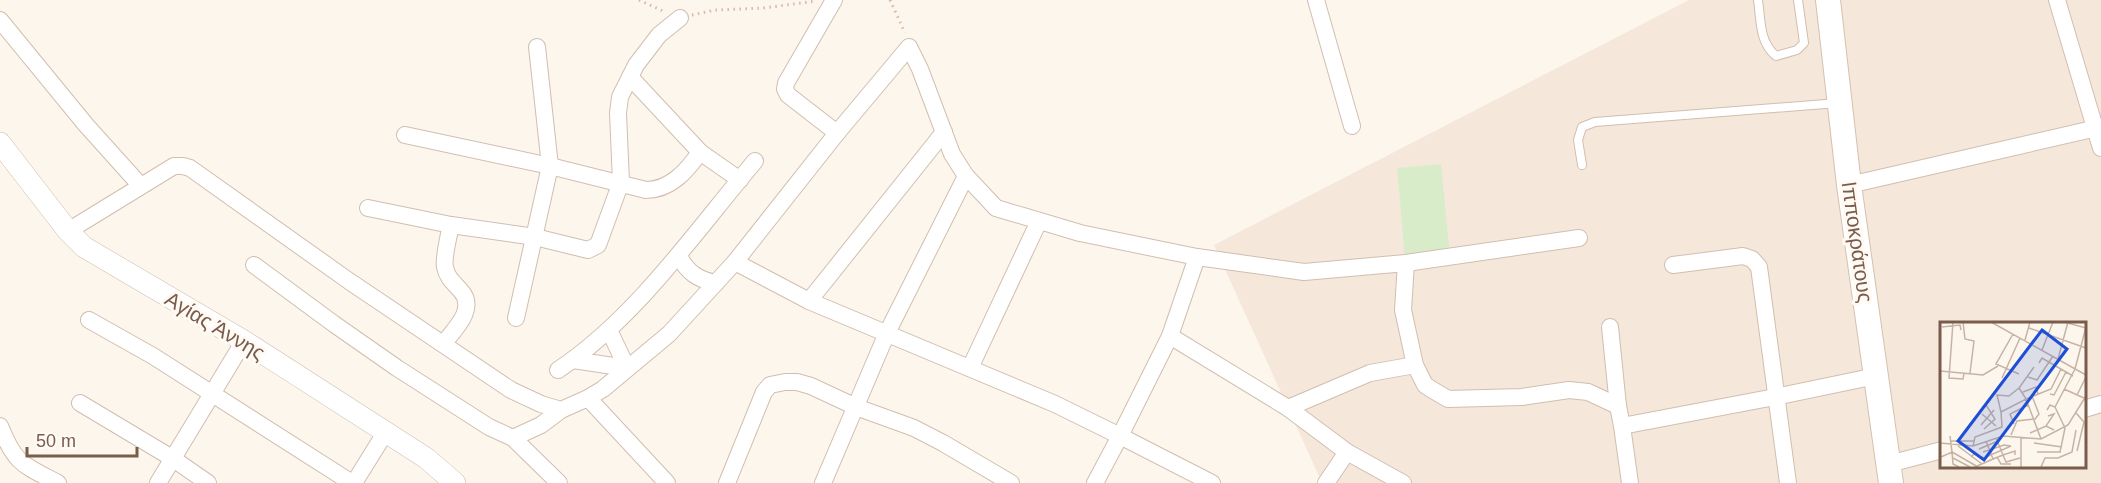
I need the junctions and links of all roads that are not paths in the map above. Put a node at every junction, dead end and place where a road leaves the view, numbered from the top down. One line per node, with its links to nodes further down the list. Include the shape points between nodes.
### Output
1 (834, 0): 14 (street, via 785,89)
2 (1316, 0): 12 (street)
3 (1758, 0): 4 (lane, via 1762,36 1776,56 1797,50 1804,43)
4 (1798, 0)
5 (1828, 0): 11 (main road, Ιπποκράτους)
6 (2058, 0): 13 (street)
7 (680, 18): 10 (street, via 659,35)
8 (0, 20): 26 (street)
9 (537, 47): 22 (street)
10 (630, 77): 19 (street); 25 (street, via 620,97 618,113)
11 (1839, 103): 21 (lane, via 1595,122 1582,127 1578,140); 27 (main road, Ιπποκράτους)
12 (1352, 126)
13 (2098, 128): 18 (street); 27 (street)
14 (837, 132): 15 (street, via 909,47); 36 (street)
15 (944, 132): 23 (street); 41 (street)
16 (405, 135): 22 (street)
17 (0, 143): 31 (street, Αγίας Άννης)
18 (2101, 148)
19 (700, 152): 24 (street); 25 (street, via 674,182 660,189 646,190)
20 (755, 161): 24 (street)
21 (1582, 165)
22 (550, 166): 25 (street); 32 (street)
23 (966, 176): 29 (street, via 996,208); 46 (street)
24 (740, 180): 34 (street)
25 (621, 182): 32 (street, via 594,249)
26 (140, 185): 31 (street); 49 (street, via 174,166 190,168)
27 (1848, 185): 55 (main road, Ιπποκράτους)
28 (368, 208): 30 (street)
29 (1039, 221): 35 (street); 53 (street)
30 (451, 225): 32 (street); 49 (street, via 444,266 467,303 463,319)
31 (68, 231): 48 (street, Αγίας Άννης, via 100,258)
32 (535, 237): 42 (street)
33 (1579, 238): 37 (street)
34 (679, 256): 40 (street, via 693,275); 45 (street)
35 (1197, 257): 37 (street, via 1304,272); 47 (street)
36 (735, 262): 40 (street); 41 (street)
37 (1406, 263): 51 (street, via 1403,310)
38 (254, 265): 70 (street, via 397,368)
39 (1673, 266): 57 (street, via 1743,256 1755,261 1759,267)
40 (716, 283): 52 (street, via 669,334)
41 (809, 301): 46 (street)
42 (516, 318)
43 (89, 320): 56 (street)
44 (1610, 327): 61 (street)
45 (609, 330): 50 (street); 52 (street)
46 (887, 333): 53 (street); 62 (street)
47 (1170, 336): 63 (street); 69 (street)
48 (244, 341): 56 (street); 68 (street, Αγίας Άννης)
49 (443, 344): 65 (street, via 511,390)
50 (573, 360): 52 (street); 54 (street)
51 (1414, 365): 61 (street, via 1425,385 1448,399 1522,397 1569,390 1587,392); 63 (street, via 1370,372)
52 (627, 368): 58 (street)
53 (970, 368): 69 (street)
54 (558, 370)
55 (1876, 376): 57 (street); 74 (main road, Ιπποκράτους)
56 (212, 394): 73 (street); 80 (street)
57 (1775, 397): 67 (street); 90 (street)
58 (588, 398): 65 (street); 82 (street)
59 (80, 403): 73 (street)
60 (2101, 404): 64 (street)
61 (1618, 406): 67 (street)
62 (856, 407): 83 (street, via 797,382 770,386 764,392); 84 (street); 85 (street, via 914,428)
63 (1288, 408): 72 (street)
64 (2086, 409)
65 (561, 410): 70 (street)
66 (0, 426): 77 (street, via 21,464)
67 (1622, 426): 89 (street)
68 (385, 433): 75 (street, Αγίας Άννης, via 426,458); 80 (street)
69 (1120, 436): 76 (street); 86 (street)
70 (513, 438): 81 (street)
71 (1940, 451): 74 (street)
72 (1347, 452): 87 (street); 88 (street)
73 (172, 458): 78 (street); 79 (street)
74 (1890, 473)
75 (446, 480)
76 (1208, 482)
77 (58, 483)
78 (158, 483)
79 (208, 483)
80 (353, 483)
81 (559, 483)
82 (667, 483)
83 (727, 483)
84 (823, 483)
85 (1011, 483)
86 (1095, 483)
87 (1326, 483)
88 (1403, 483)
89 (1630, 483)
90 (1788, 483)

